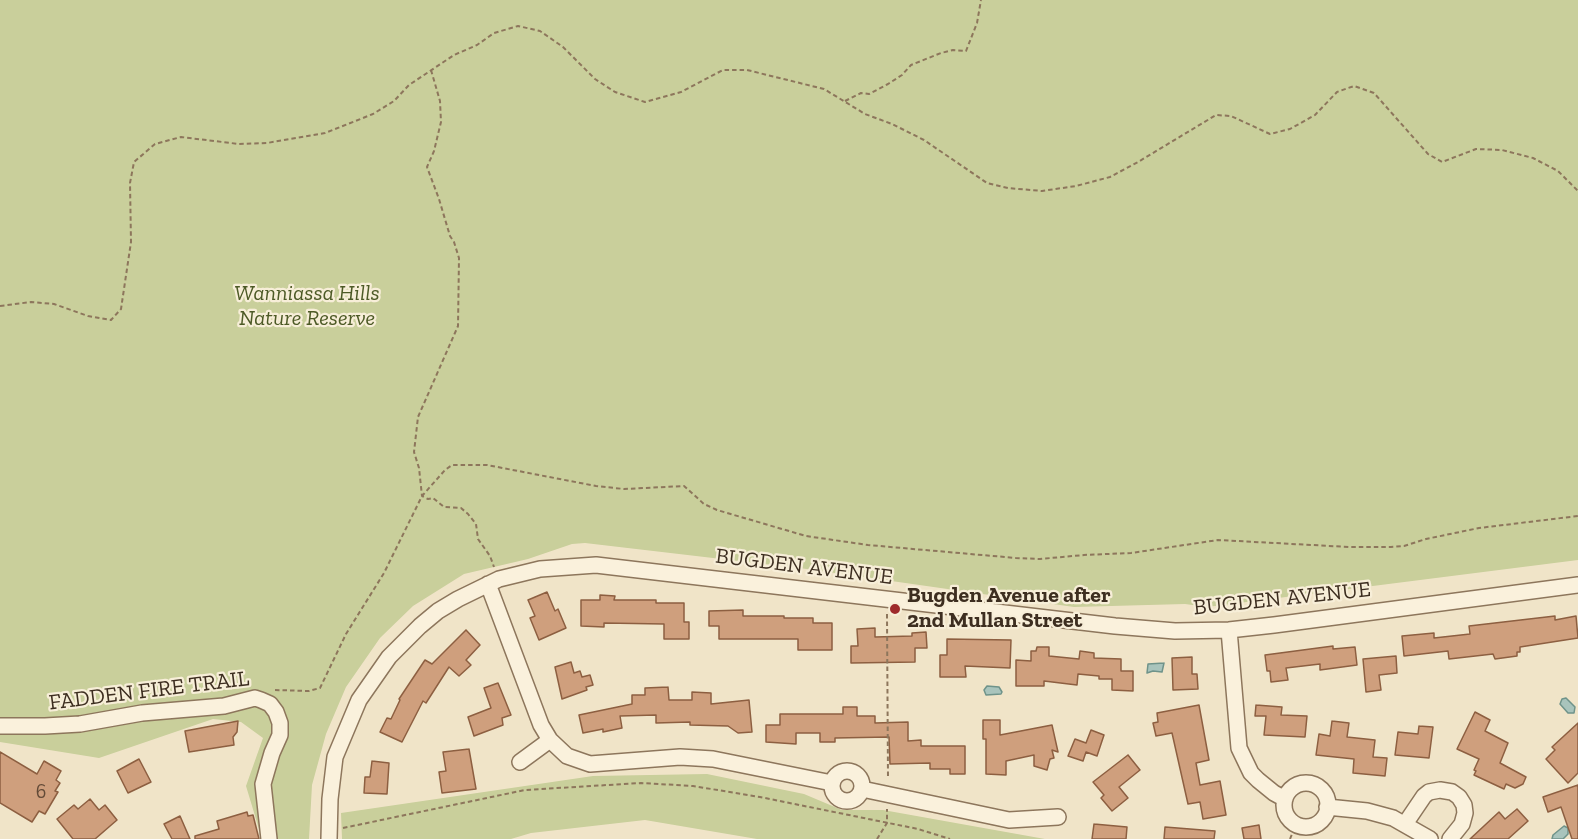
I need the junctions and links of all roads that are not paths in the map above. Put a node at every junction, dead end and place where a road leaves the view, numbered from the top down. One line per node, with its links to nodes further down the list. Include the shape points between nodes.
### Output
1 (488, 584): 3 (street, BUGDEN AVENUE, via 540,569 596,565 1115,626); 5 (street); 13 (street, BUGDEN AVENUE, via 438,611 420,626 389,657 359,700 335,758 330,799)
2 (1578, 585): 3 (street, BUGDEN AVENUE)
3 (1230, 630): 9 (street, via 1239,748 1258,780)
4 (0, 726): 14 (street, FADDEN FIRE TRAIL, via 80,724 261,700 270,704 280,723 280,735 263,784)
5 (549, 740): 6 (street); 7 (street, via 567,756 590,764 680,757 713,759)
6 (520, 762)
7 (832, 783): 8 (street, via 834,795 844,801 855,799); 8 (street, via 838,773 850,771 860,777)
8 (862, 789): 11 (street, via 1010,820)
9 (1285, 799): 10 (street, via 1289,791 1305,783 1321,790); 10 (street, via 1287,817 1296,824 1311,826 1319,822)
10 (1327, 807): 12 (street, via 1367,811)
11 (1058, 817)
12 (1405, 824): 15 (street); 16 (street, via 1429,792 1452,792 1464,805 1465,813)
13 (334, 838)
14 (269, 839)
15 (1430, 839)
16 (1450, 839)

